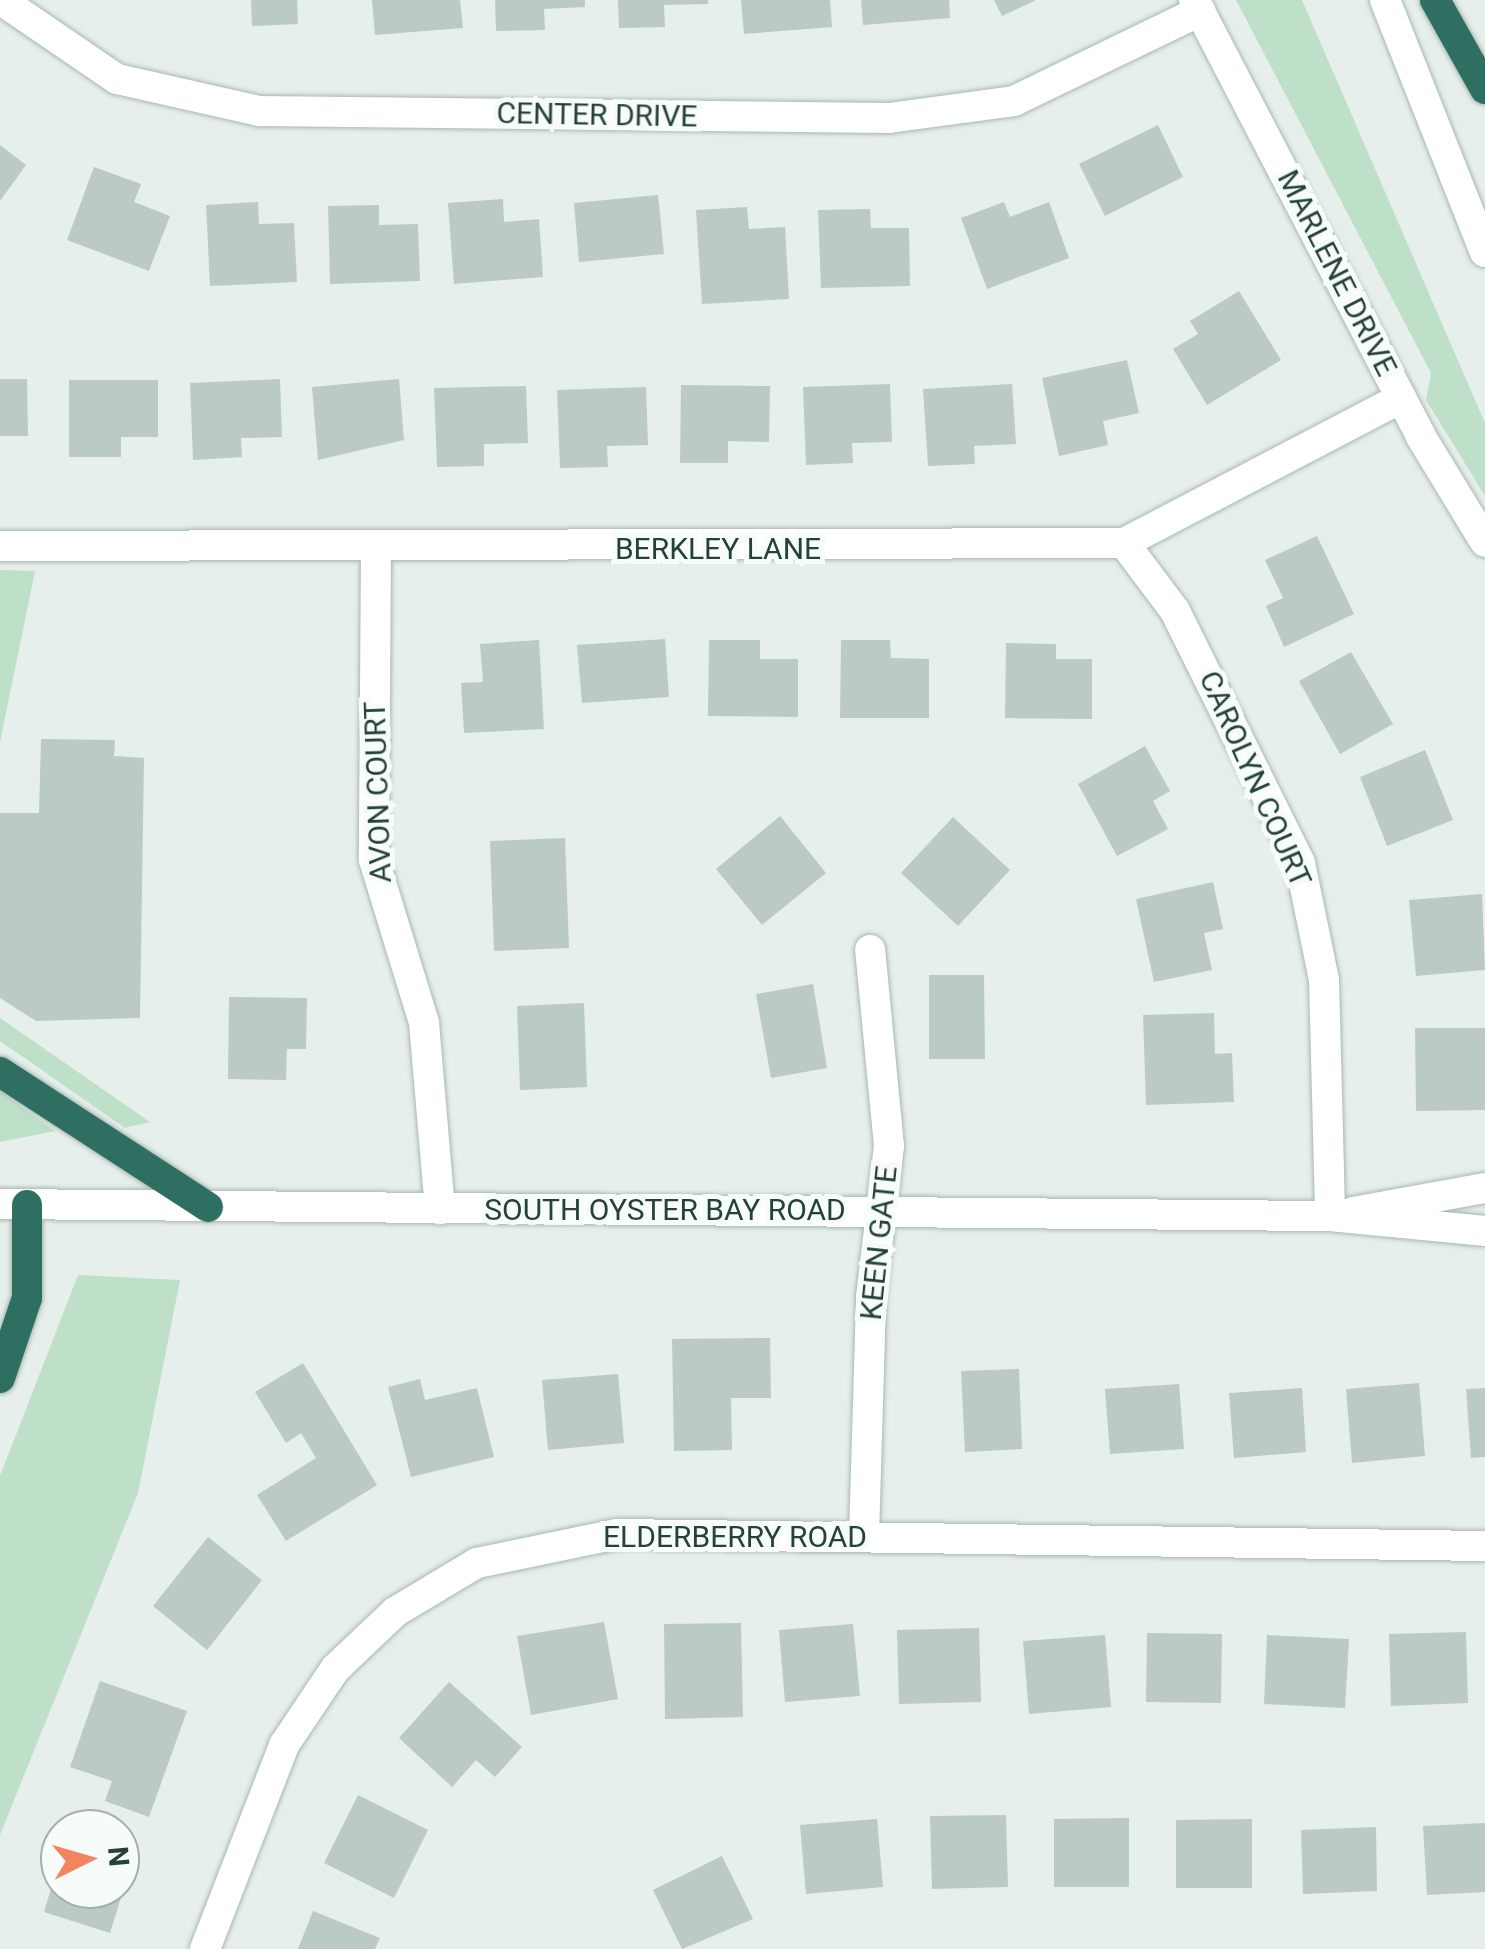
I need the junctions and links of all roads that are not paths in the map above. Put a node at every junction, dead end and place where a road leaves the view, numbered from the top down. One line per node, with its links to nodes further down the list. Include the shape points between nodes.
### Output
1 (1, 0): 4 (street, CENTER DRIVE, via 116,79 259,112 889,118 1014,101)
2 (1384, 0): 6 (street)
3 (1435, 0): 5 (highway)
4 (1197, 6): 7 (street, MARLENE DRIVE)
5 (1485, 90)
6 (1485, 252)
7 (1401, 398): 8 (street, MARLENE DRIVE); 9 (street, BERKLEY LANE)
8 (1485, 542)
9 (1124, 543): 11 (street, BERKLEY LANE); 19 (street, CAROLYN COURT, via 1176,611 1300,864 1324,980)
10 (0, 546): 11 (street, BERKLEY LANE)
11 (376, 548): 17 (street, AVON COURT, via 374,860 424,1024)
12 (870, 950): 18 (street, KEEN GATE, via 888,1084)
13 (0, 1072): 16 (highway)
14 (1485, 1188): 19 (street, SOUTH OYSTER BAY ROAD)
15 (13, 1204): 16 (street, SOUTH OYSTER BAY ROAD); 21 (highway, via 27,1298)
16 (208, 1207): 17 (street, SOUTH OYSTER BAY ROAD)
17 (440, 1209): 18 (street, SOUTH OYSTER BAY ROAD)
18 (880, 1210): 19 (street, SOUTH OYSTER BAY ROAD); 22 (street, KEEN GATE)
19 (1330, 1216): 20 (street, SOUTH OYSTER BAY ROAD)
20 (1485, 1230)
21 (0, 1378)
22 (864, 1537): 23 (street, ELDERBERRY ROAD); 24 (street, ELDERBERRY ROAD, via 568,1538 435,1584 335,1669 284,1745)
23 (1485, 1546)
24 (205, 1949)

